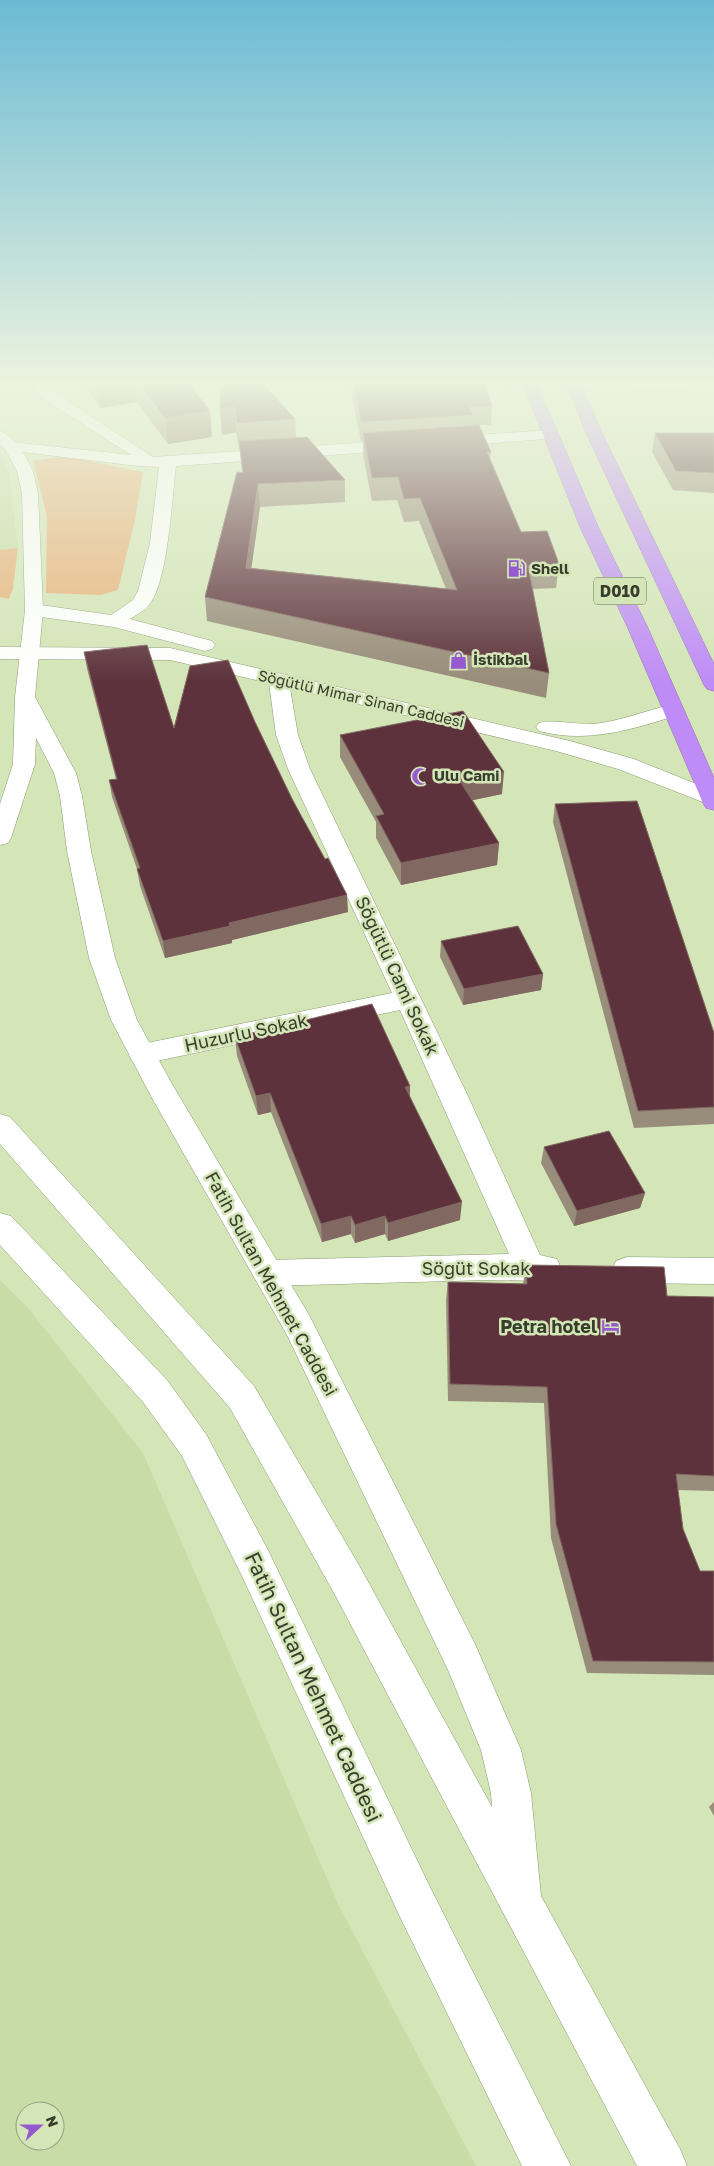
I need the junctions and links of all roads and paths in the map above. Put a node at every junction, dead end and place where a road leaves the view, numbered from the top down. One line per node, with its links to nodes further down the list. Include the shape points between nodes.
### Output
1 (27, 480): 5 (street)
2 (159, 480): 6 (street, via 159,543 147,590 141,604)
3 (570, 480): 12 (highway, D010)
4 (616, 480): 10 (highway, D010)
5 (34, 610): 6 (street, Söğütlü Mimar Sinan Caddesi); 8 (street)
6 (115, 621): 12 (street, Söğütlü Mimar Sinan Caddesi, via 355,683 564,731 598,730)
7 (0, 653): 8 (street, Söğütlü Mimar Sinan Caddesi)
8 (30, 655): 9 (street, Söğütlü Mimar Sinan Caddesi, via 170,654); 11 (street)
9 (280, 680): 15 (street, Söğütlü Mimar Sinan Caddesi, via 562,746 626,764); 17 (street, Söğütlü Cami Sokak, via 287,735 299,769)
10 (714, 685)
11 (25, 696): 13 (street); 18 (street, Fatih Sultan Mehmet Caddesi, via 65,773 102,958 124,1020)
12 (674, 710): 15 (highway, D010)
13 (26, 730): 14 (street); 16 (street, via 24,764)
14 (0, 791)
15 (713, 801)
16 (0, 838)
17 (408, 999): 18 (street, Huzurlu Sokak); 21 (street, Söğütlü Cami Sokak)
18 (142, 1054): 23 (street, Fatih Sultan Mehmet Caddesi)
19 (0, 1125): 24 (street, Fatih Sultan Mehmet Caddesi, via 242,1397 347,1580)
20 (0, 1225): 25 (street, Fatih Sultan Mehmet Caddesi, via 155,1391 194,1445 255,1563 415,1902)
21 (531, 1268): 22 (street, Söğüt Sokak); 23 (street, Söğüt Sokak)
22 (714, 1271)
23 (268, 1273): 24 (street, Fatih Sultan Mehmet Caddesi, via 298,1325 462,1657 501,1750 511,1793)
24 (520, 1901): 26 (street, Fatih Sultan Mehmet Caddesi)
25 (547, 2166)
26 (663, 2166)

